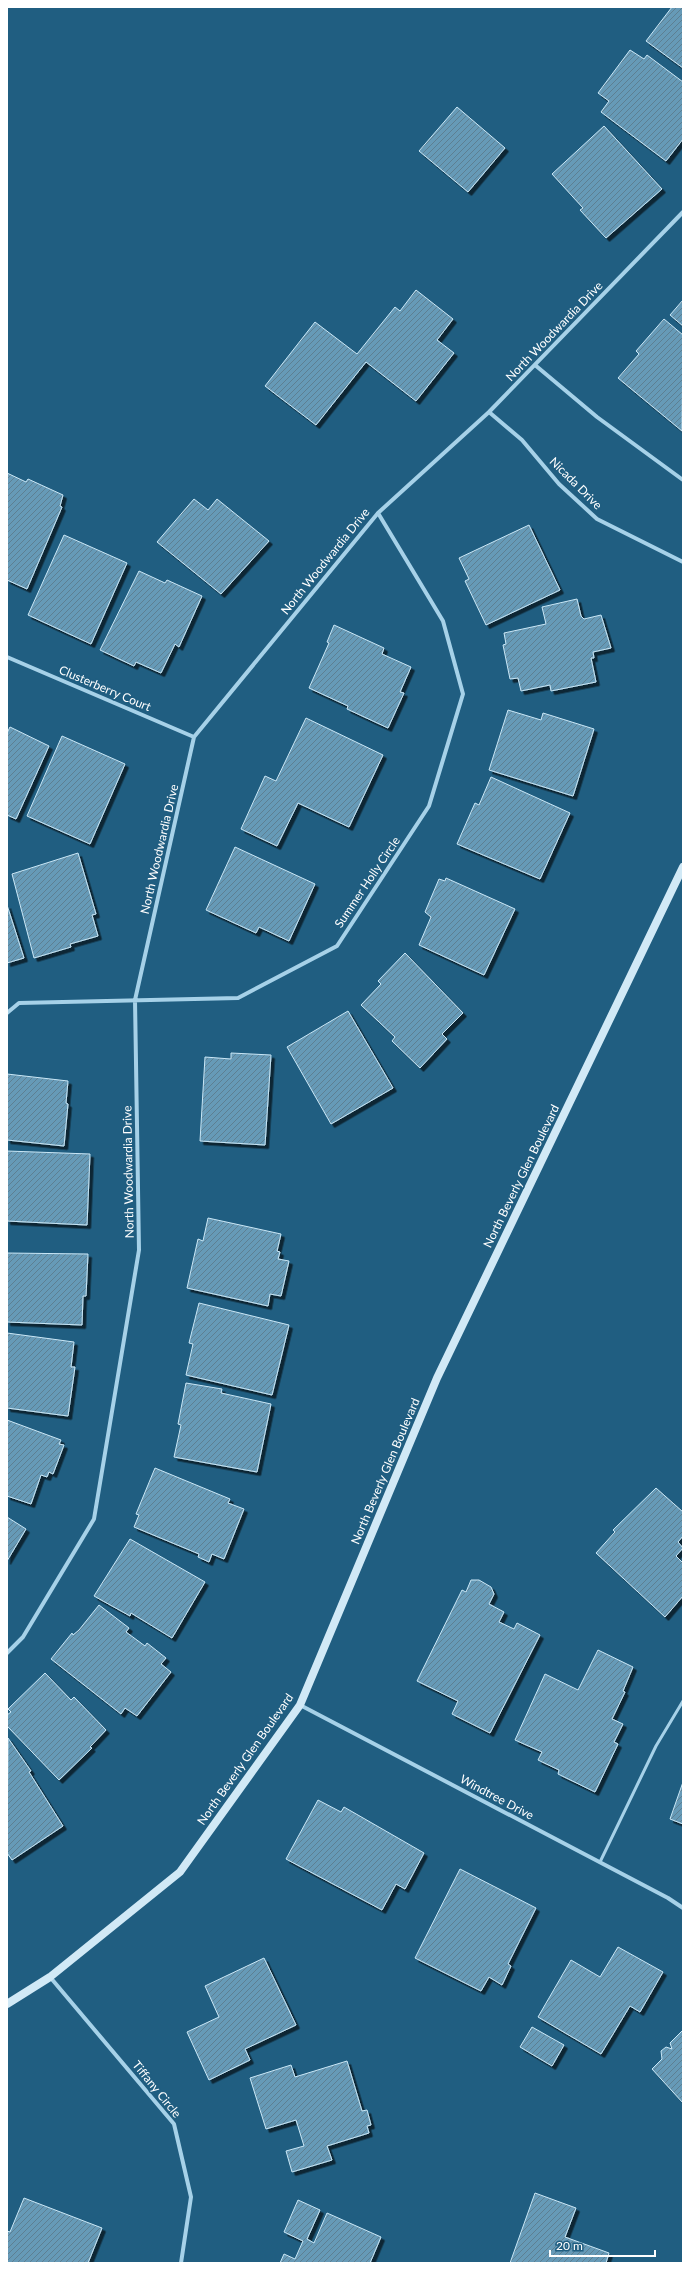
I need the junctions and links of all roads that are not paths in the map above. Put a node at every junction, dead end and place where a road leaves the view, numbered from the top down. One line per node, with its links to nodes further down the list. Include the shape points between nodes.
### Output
1 (683, 212): 2 (street, North Woodwardia Drive)
2 (535, 365): 3 (street, North Woodwardia Drive); 4 (street, via 596,417)
3 (489, 412): 5 (street, North Woodwardia Drive); 6 (street, Nicada Drive, via 522,440 559,484 597,519)
4 (683, 480)
5 (378, 513): 8 (street, North Woodwardia Drive); 10 (street, Summer Holly Circle, via 443,621 462,694 429,806 336,946 238,998)
6 (683, 562)
7 (7, 657): 8 (street, Clusterberry Court)
8 (194, 737): 10 (street, North Woodwardia Drive)
9 (683, 867): 14 (main road, North Beverly Glen Boulevard, via 438,1378)
10 (135, 1000): 11 (street, Summer Holly Circle, via 19,1003); 12 (street, North Woodwardia Drive, via 139,1250 94,1519 23,1637)
11 (7, 1013)
12 (7, 1653)
13 (683, 1701): 15 (lane, via 656,1746)
14 (300, 1705): 15 (street, Windtree Drive); 17 (main road, North Beverly Glen Boulevard, via 180,1872)
15 (600, 1862): 16 (street, Windtree Drive)
16 (683, 1908)
17 (50, 1977): 18 (main road, North Beverly Glen Boulevard); 19 (street, Tiffany Circle, via 174,2124 191,2197)
18 (7, 2004)
19 (181, 2263)

